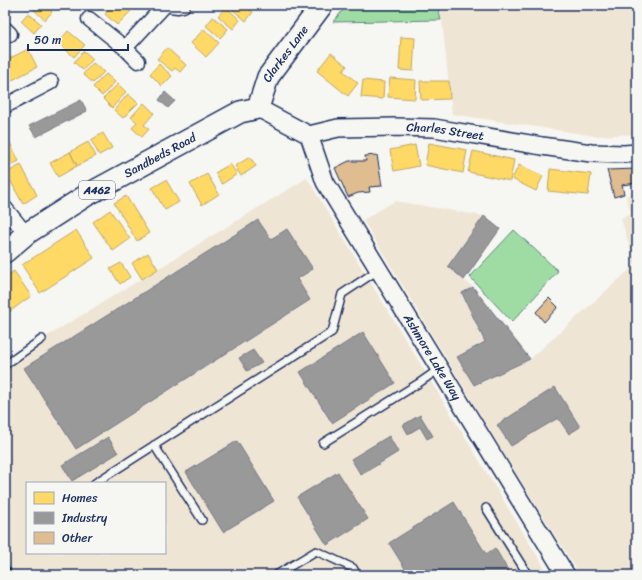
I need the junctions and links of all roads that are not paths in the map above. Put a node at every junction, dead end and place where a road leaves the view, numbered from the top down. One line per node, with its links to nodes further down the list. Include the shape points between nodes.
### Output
1 (165, 5): 6 (street)
2 (170, 5): 3 (street)
3 (183, 5)
4 (322, 5): 10 (main road, Clarkes Lane, via 268,77)
5 (89, 19): 6 (street)
6 (125, 48): 7 (street)
7 (138, 61)
8 (51, 82): 9 (street)
9 (5, 106)
10 (258, 108): 11 (street); 14 (main road, Sandbeds Road / A462, via 240,112 122,176)
11 (309, 135): 12 (street, Charles Street, via 338,128 434,128 591,153); 16 (street, Ashmore Lake Way, via 325,182)
12 (637, 153)
13 (5, 208): 14 (street)
14 (26, 234): 15 (main road, Sandbeds Road / A462)
15 (5, 252)
16 (379, 270): 19 (street, Ashmore Lake Way); 21 (lane, via 342,294 332,332)
17 (42, 340): 18 (lane)
18 (5, 365)
19 (439, 369): 20 (lane); 28 (street, Ashmore Lake Way)
20 (323, 443)
21 (154, 446): 22 (lane); 24 (lane)
22 (97, 482)
23 (486, 508): 27 (lane)
24 (202, 520)
25 (276, 575): 26 (lane, via 316,551 353,568)
26 (357, 575)
27 (528, 575)
28 (566, 575)

